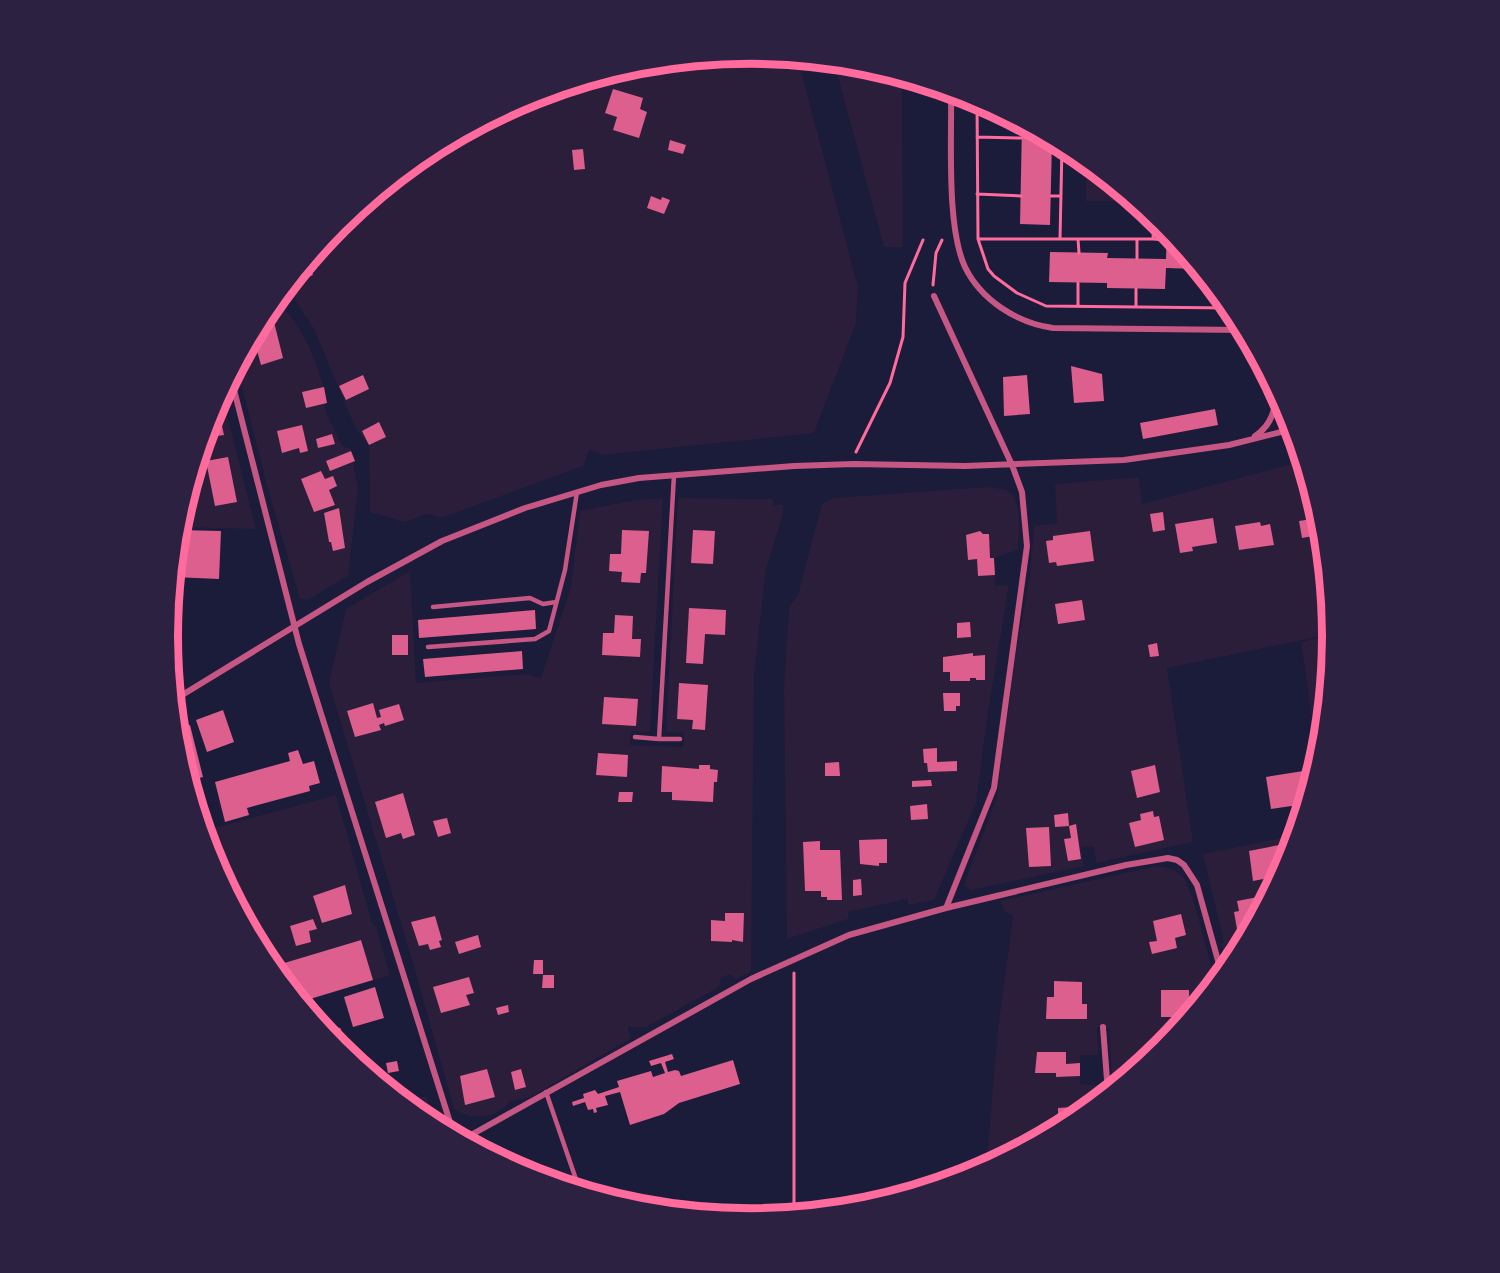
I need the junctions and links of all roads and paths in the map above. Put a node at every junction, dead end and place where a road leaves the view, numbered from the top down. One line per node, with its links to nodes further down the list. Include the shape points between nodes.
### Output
1 (951, 101): 27 (street, via 953,210 958,246 974,281 997,305 1024,320 1053,328)
2 (977, 112): 3 (path)
3 (977, 137): 4 (path); 6 (path)
4 (1022, 138)
5 (1062, 157): 9 (path)
6 (976, 194): 7 (path); 11 (path)
7 (1021, 196)
8 (1051, 196): 9 (path)
9 (1061, 196): 12 (path)
10 (1153, 231): 14 (path)
11 (978, 239): 12 (path); 24 (path, via 988,269 1008,287 1046,306)
12 (1060, 239): 13 (path)
13 (1078, 239): 17 (path); 19 (path)
14 (1153, 239): 17 (path); 18 (path)
15 (923, 240): 32 (path, via 904,283 903,337 890,383)
16 (942, 240): 23 (path, via 936,253)
17 (1137, 240): 20 (path)
18 (1161, 240)
19 (1079, 253)
20 (1137, 258)
21 (1078, 283): 24 (path)
22 (1136, 289): 25 (path)
23 (934, 296): 33 (street)
24 (1078, 306): 25 (path)
25 (1136, 307): 26 (path)
26 (1218, 308)
27 (1232, 330)
28 (234, 390): 38 (street)
29 (1274, 409): 31 (street, via 1270,422)
30 (1283, 431): 31 (street)
31 (1250, 440): 33 (street, via 1124,460)
32 (855, 454)
33 (1012, 465): 34 (street, via 854,464); 44 (street, via 1022,492 1027,546 994,788)
34 (674, 475): 35 (street, via 619,481); 42 (lane)
35 (577, 492): 36 (lane, via 567,561); 38 (street, via 442,541)
36 (556, 602): 37 (lane, via 543,604 530,598); 39 (lane, via 549,631 535,639)
37 (432, 607)
38 (296, 626): 40 (street); 52 (street)
39 (428, 647)
40 (181, 696)
41 (635, 737): 42 (lane)
42 (659, 739): 43 (lane)
43 (680, 739)
44 (946, 908): 45 (street, via 849,935); 46 (street, via 1168,858 1185,865 1197,885)
45 (794, 959): 51 (street); 55 (path)
46 (1219, 964)
47 (1103, 1027): 50 (street)
48 (339, 1030): 49 (lane)
49 (336, 1031)
50 (1107, 1083)
51 (546, 1092): 53 (street); 54 (lane)
52 (450, 1123)
53 (470, 1135)
54 (577, 1181)
55 (794, 1206)

